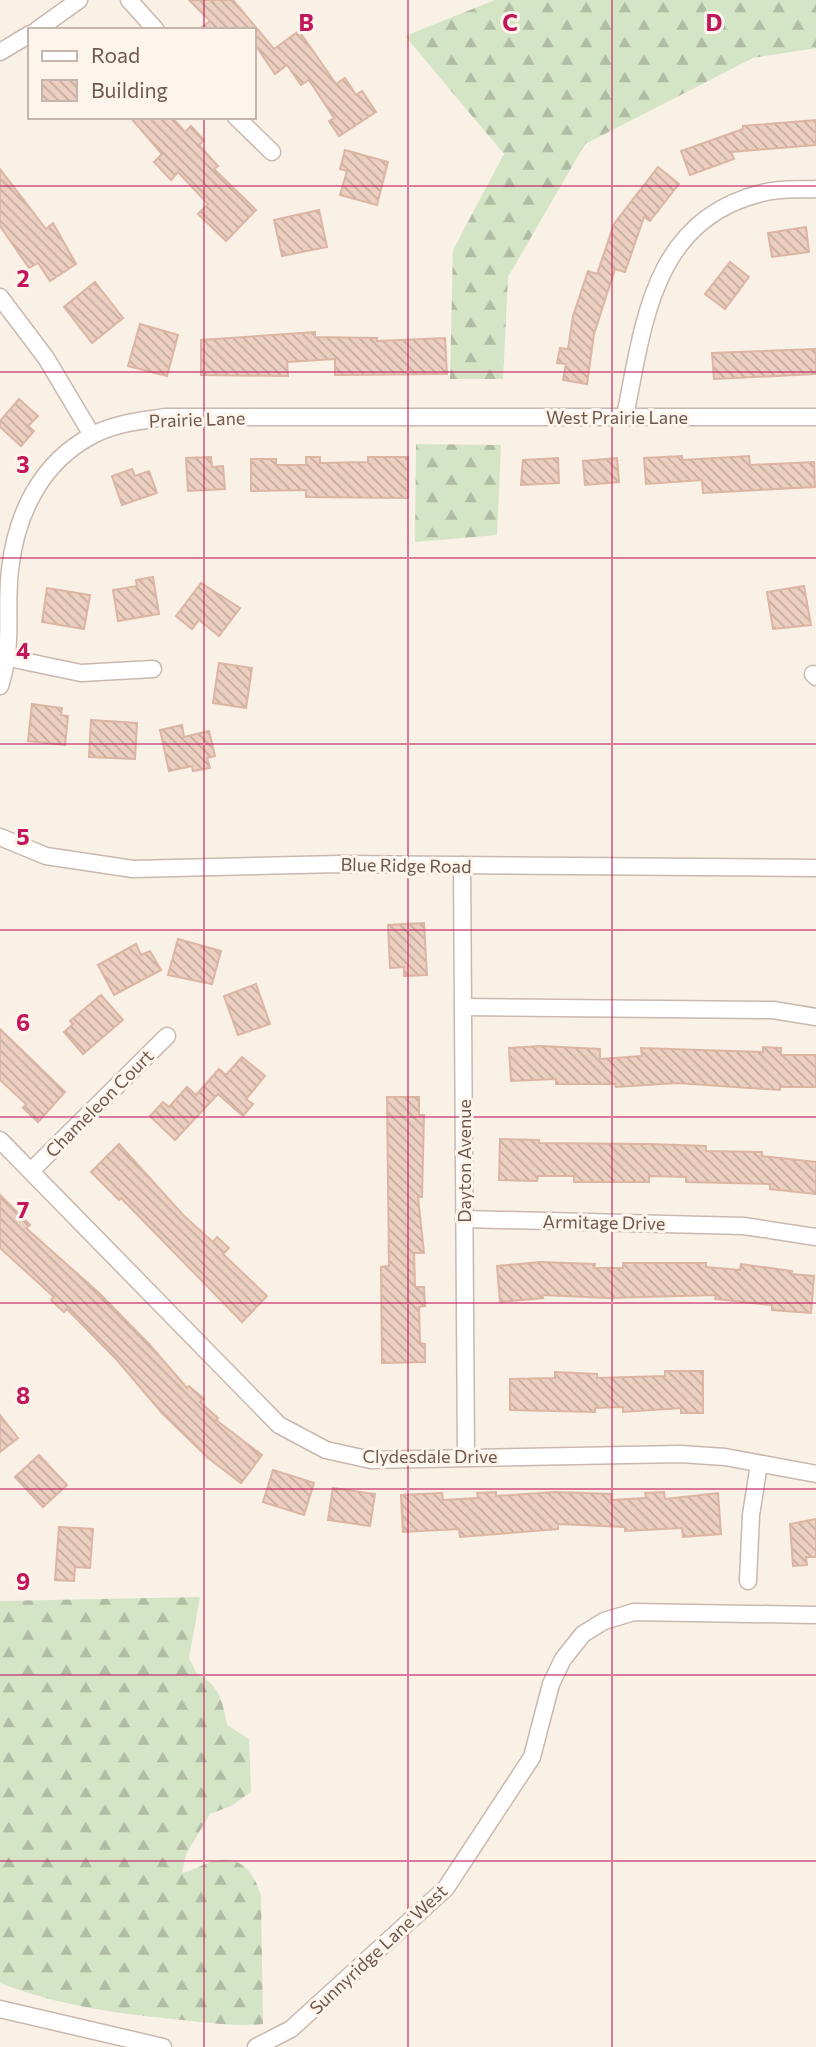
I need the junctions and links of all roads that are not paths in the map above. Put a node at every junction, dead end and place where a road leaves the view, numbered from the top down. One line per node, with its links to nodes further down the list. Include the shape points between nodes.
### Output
1 (79, 0): 3 (street)
2 (129, 0): 4 (street)
3 (40, 28)
4 (154, 28)
5 (28, 35): 6 (street)
6 (0, 52)
7 (238, 119): 8 (street)
8 (272, 152)
9 (816, 189): 11 (street, via 764,192 735,201 677,245 647,306)
10 (0, 297): 14 (street, via 46,358)
11 (625, 416): 12 (street, West Prairie Lane); 13 (street, West Prairie Lane)
12 (816, 417)
13 (418, 418): 14 (street, Prairie Lane, via 165,417 120,424)
14 (92, 435): 15 (street, Prairie Lane, via 59,460 33,490 19,521 10,571)
15 (9, 658): 16 (street, via 80,673); 17 (street, Prairie Lane)
16 (153, 669)
17 (0, 686)
18 (0, 837): 19 (street, Blue Ridge Road, via 46,856 132,869)
19 (461, 865): 20 (street, Blue Ridge Road); 21 (street, Dayton Avenue)
20 (816, 867)
21 (463, 1007): 22 (street, via 772,1010); 26 (street, Dayton Avenue)
22 (816, 1017)
23 (167, 1035): 25 (street, Chameleon Court)
24 (0, 1140): 25 (street, Clydesdale Drive)
25 (31, 1171): 28 (street, Clydesdale Drive, via 279,1425 326,1450 371,1460)
26 (464, 1219): 27 (street, Armitage Drive, via 744,1226); 28 (street, Dayton Avenue)
27 (816, 1237)
28 (466, 1457): 29 (street, Clydesdale Drive, via 680,1454)
29 (759, 1464): 30 (street, Clydesdale Drive); 31 (street)
30 (816, 1474)
31 (748, 1581)
32 (816, 1615): 35 (street, Sunnyridge Lane West, via 634,1612 604,1620 583,1634 551,1684 532,1757 446,1888 301,2021)
33 (0, 2009): 34 (street)
34 (163, 2047)
35 (256, 2047)

